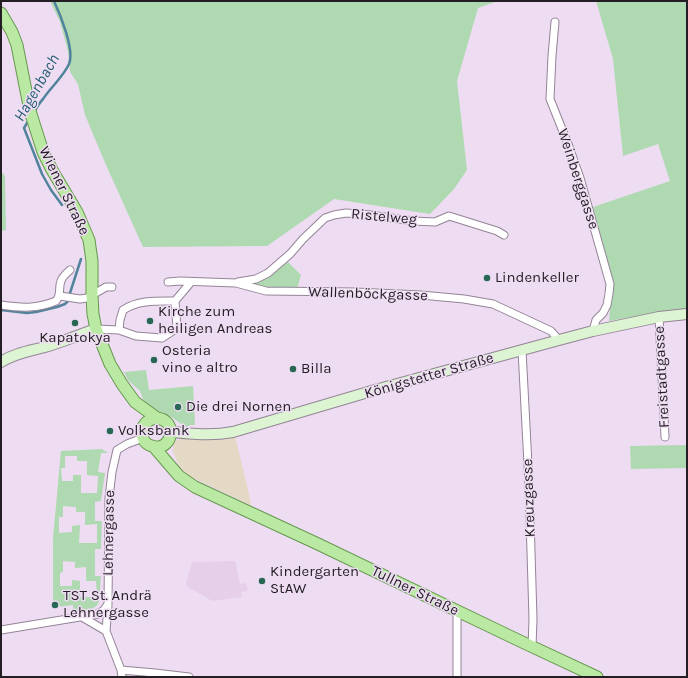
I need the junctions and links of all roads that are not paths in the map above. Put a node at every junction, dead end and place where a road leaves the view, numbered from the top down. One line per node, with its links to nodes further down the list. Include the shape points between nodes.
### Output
1 (1, 13): 10 (main road, Wiener Straße, via 17,45 30,111 43,152 77,212 89,240)
2 (555, 22): 17 (street, Weinberggasse, via 550,99 580,178 610,284 607,304 596,320)
3 (504, 236): 7 (street, Ristelweg, via 497,231 449,216 435,222 346,213 334,215 325,218 268,273 256,279)
4 (70, 270): 9 (street, via 61,281)
5 (168, 282): 6 (street, Wallenböckgasse)
6 (191, 282): 7 (street, Wallenböckgasse); 11 (street)
7 (236, 283): 18 (street, Wallenböckgasse, via 266,292 355,292 464,299 493,304 550,330)
8 (112, 287): 10 (street, via 106,287)
9 (62, 296): 10 (street, via 76,299); 12 (street, via 56,301 38,307)
10 (92, 296): 15 (main road, Wiener Straße)
11 (175, 301): 16 (street, via 144,302 129,306 123,310); 16 (street, via 177,328 162,338 136,336)
12 (1, 305)
13 (687, 314): 14 (main road, Königstetter Straße)
14 (659, 317): 17 (main road, Königstetter Straße); 25 (street, Freistadtgasse)
15 (96, 329): 16 (street); 20 (main road, via 8,357); 21 (main road, Wiener Straße, via 110,364)
16 (119, 330)
17 (593, 331): 18 (main road, Königstetter Straße)
18 (559, 340): 19 (main road, Königstetter Straße)
19 (522, 350): 24 (main road, Königstetter Straße, via 233,432 220,435); 34 (street, Kreuzgasse, via 529,492)
20 (1, 362)
21 (135, 402): 22 (main road); 23 (main road)
22 (157, 418): 23 (main road, via 148,420); 24 (main road, via 168,424)
23 (143, 426): 26 (main road)
24 (170, 436): 27 (main road, via 162,446); 28 (main road)
25 (665, 437)
26 (143, 438): 27 (main road); 29 (street, Lehnergasse, via 117,450 112,472 109,498)
27 (154, 447): 28 (main road, Tullner Straße)
28 (172, 467): 30 (main road, Tullner Straße, via 179,476 195,487)
29 (108, 604): 31 (street, via 98,614); 33 (street)
30 (458, 611): 34 (main road, Tullner Straße); 37 (street)
31 (82, 617): 32 (street); 33 (street)
32 (1, 630)
33 (106, 631): 35 (street)
34 (532, 647): 38 (main road, Tullner Straße)
35 (121, 674): 36 (street, via 155,673)
36 (189, 677)
37 (457, 677)
38 (597, 677)

